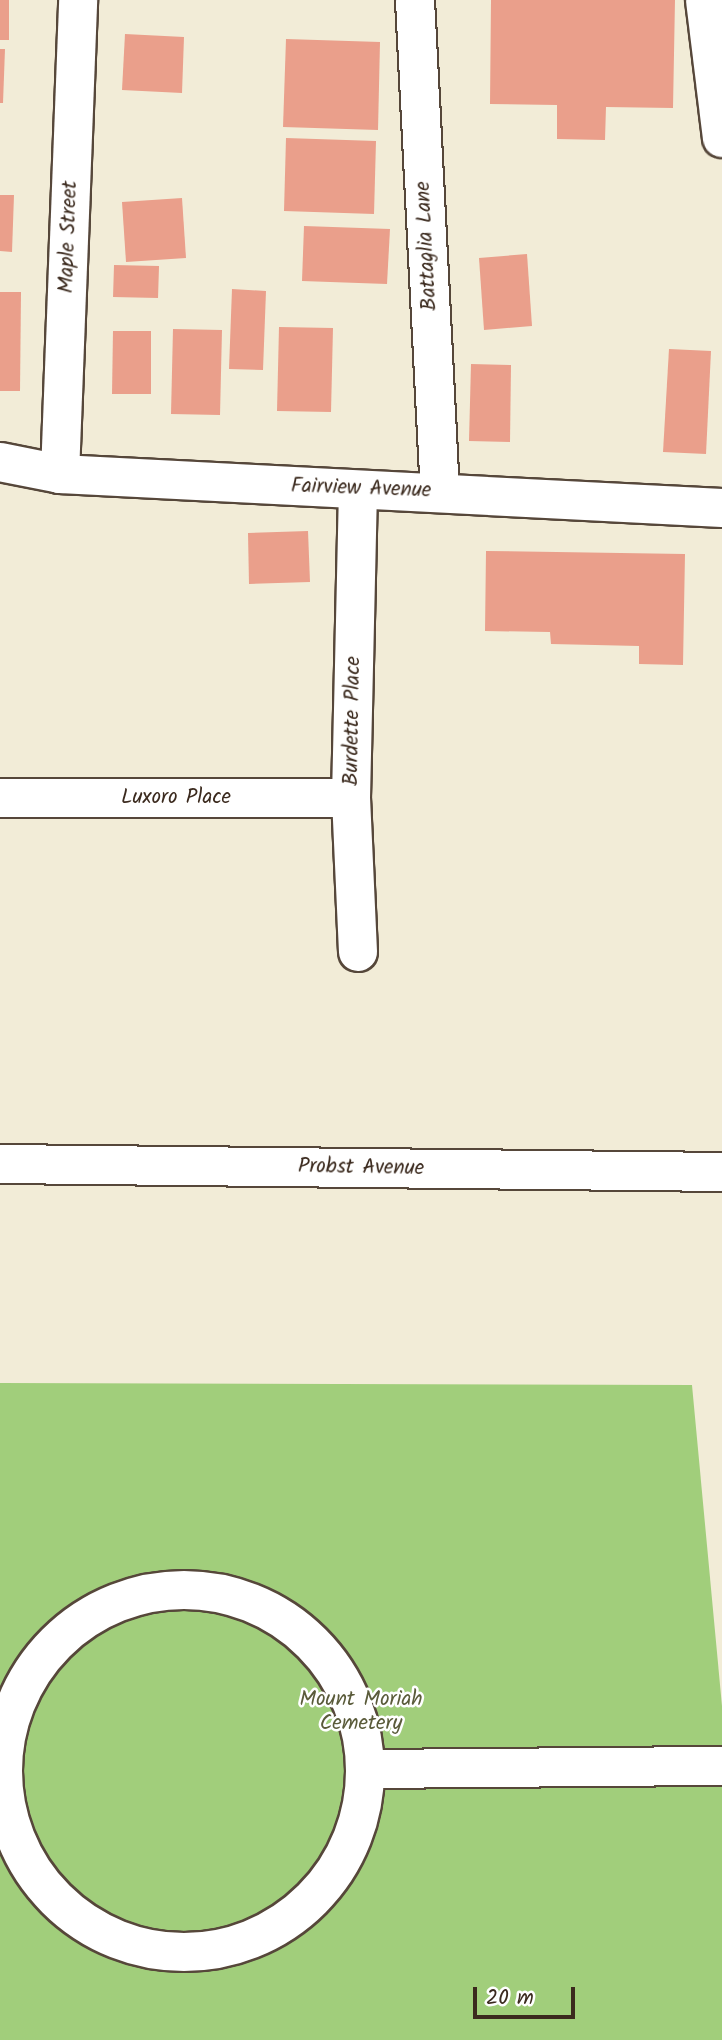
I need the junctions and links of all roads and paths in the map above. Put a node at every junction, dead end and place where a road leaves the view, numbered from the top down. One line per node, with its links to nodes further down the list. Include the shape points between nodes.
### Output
1 (78, 0): 6 (street, Maple Street)
2 (415, 0): 8 (street, Battaglia Lane)
3 (705, 0): 4 (street)
4 (722, 138)
5 (0, 462): 6 (street, Fairview Avenue)
6 (60, 474): 7 (street, Fairview Avenue)
7 (358, 490): 8 (street, Fairview Avenue); 11 (street, Burdette Place)
8 (440, 492): 9 (street, Fairview Avenue)
9 (722, 508)
10 (0, 798): 11 (street, Luxoro Place)
11 (351, 798): 12 (street, Burdette Place)
12 (358, 952)
13 (0, 1164): 14 (street, Probst Avenue)
14 (722, 1172)
15 (722, 1766): 16 (street)
16 (368, 1769): 17 (street, via 357,1831 326,1886 278,1927 220,1950 156,1951 97,1931 48,1892 14,1838); 17 (street, via 352,1702 331,1661 290,1622 238,1596 181,1588 124,1599 74,1626 34,1668 9,1720)
17 (1, 1777)

